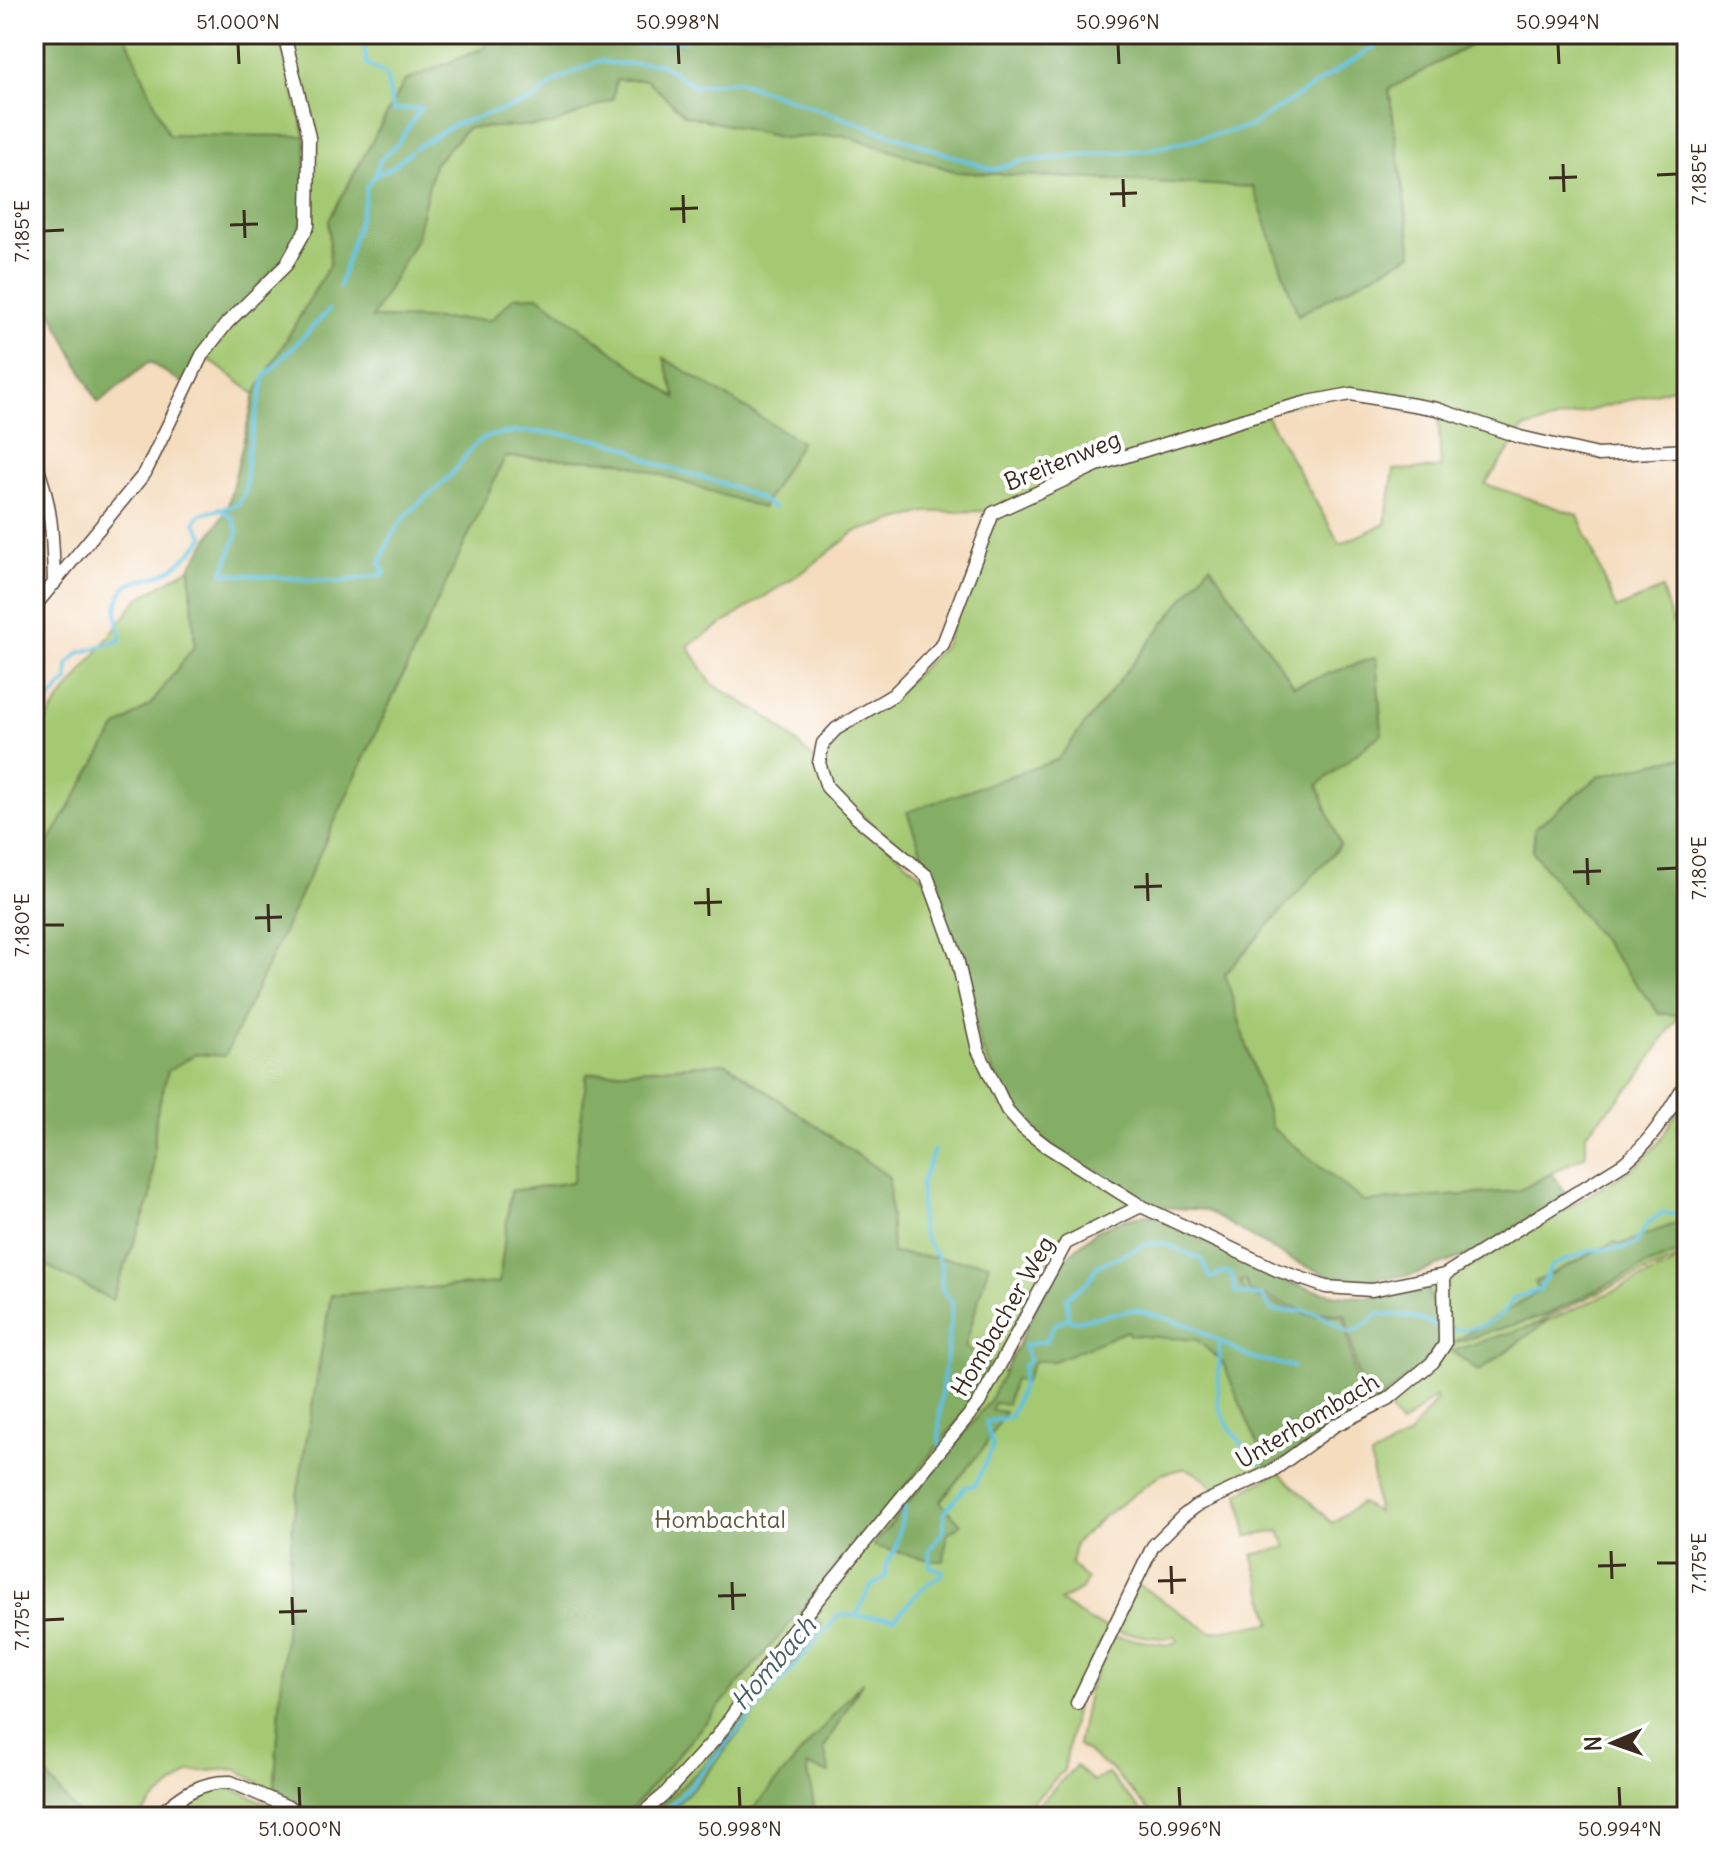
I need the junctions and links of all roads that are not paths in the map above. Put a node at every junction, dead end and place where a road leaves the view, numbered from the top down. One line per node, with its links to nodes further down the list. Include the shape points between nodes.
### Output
1 (284, 34): 4 (street, via 309,137 308,226 286,265 202,355 145,473)
2 (1687, 450): 7 (street, Breitenweg, via 1598,455 1520,437 1437,409 1351,394 1252,417 1097,465 993,513 943,644 893,695 836,729 823,743 819,763 827,787 927,876 957,958 978,1050 1007,1110 1046,1146)
3 (34, 459): 4 (street, via 53,526)
4 (54, 584): 5 (street)
5 (34, 607)
6 (1687, 1081): 8 (street, via 1643,1148)
7 (1141, 1206): 8 (street, via 1277,1270 1326,1287 1372,1290); 12 (street, Hombacher Weg, via 1066,1243 979,1403 787,1637 717,1737)
8 (1444, 1275): 9 (street, Unterhombach, via 1445,1344 1433,1362 1388,1399 1334,1426 1272,1471 1182,1517 1153,1546)
9 (1077, 1703)
10 (156, 1817): 11 (street, via 196,1787 220,1781)
11 (311, 1817)
12 (638, 1817)

